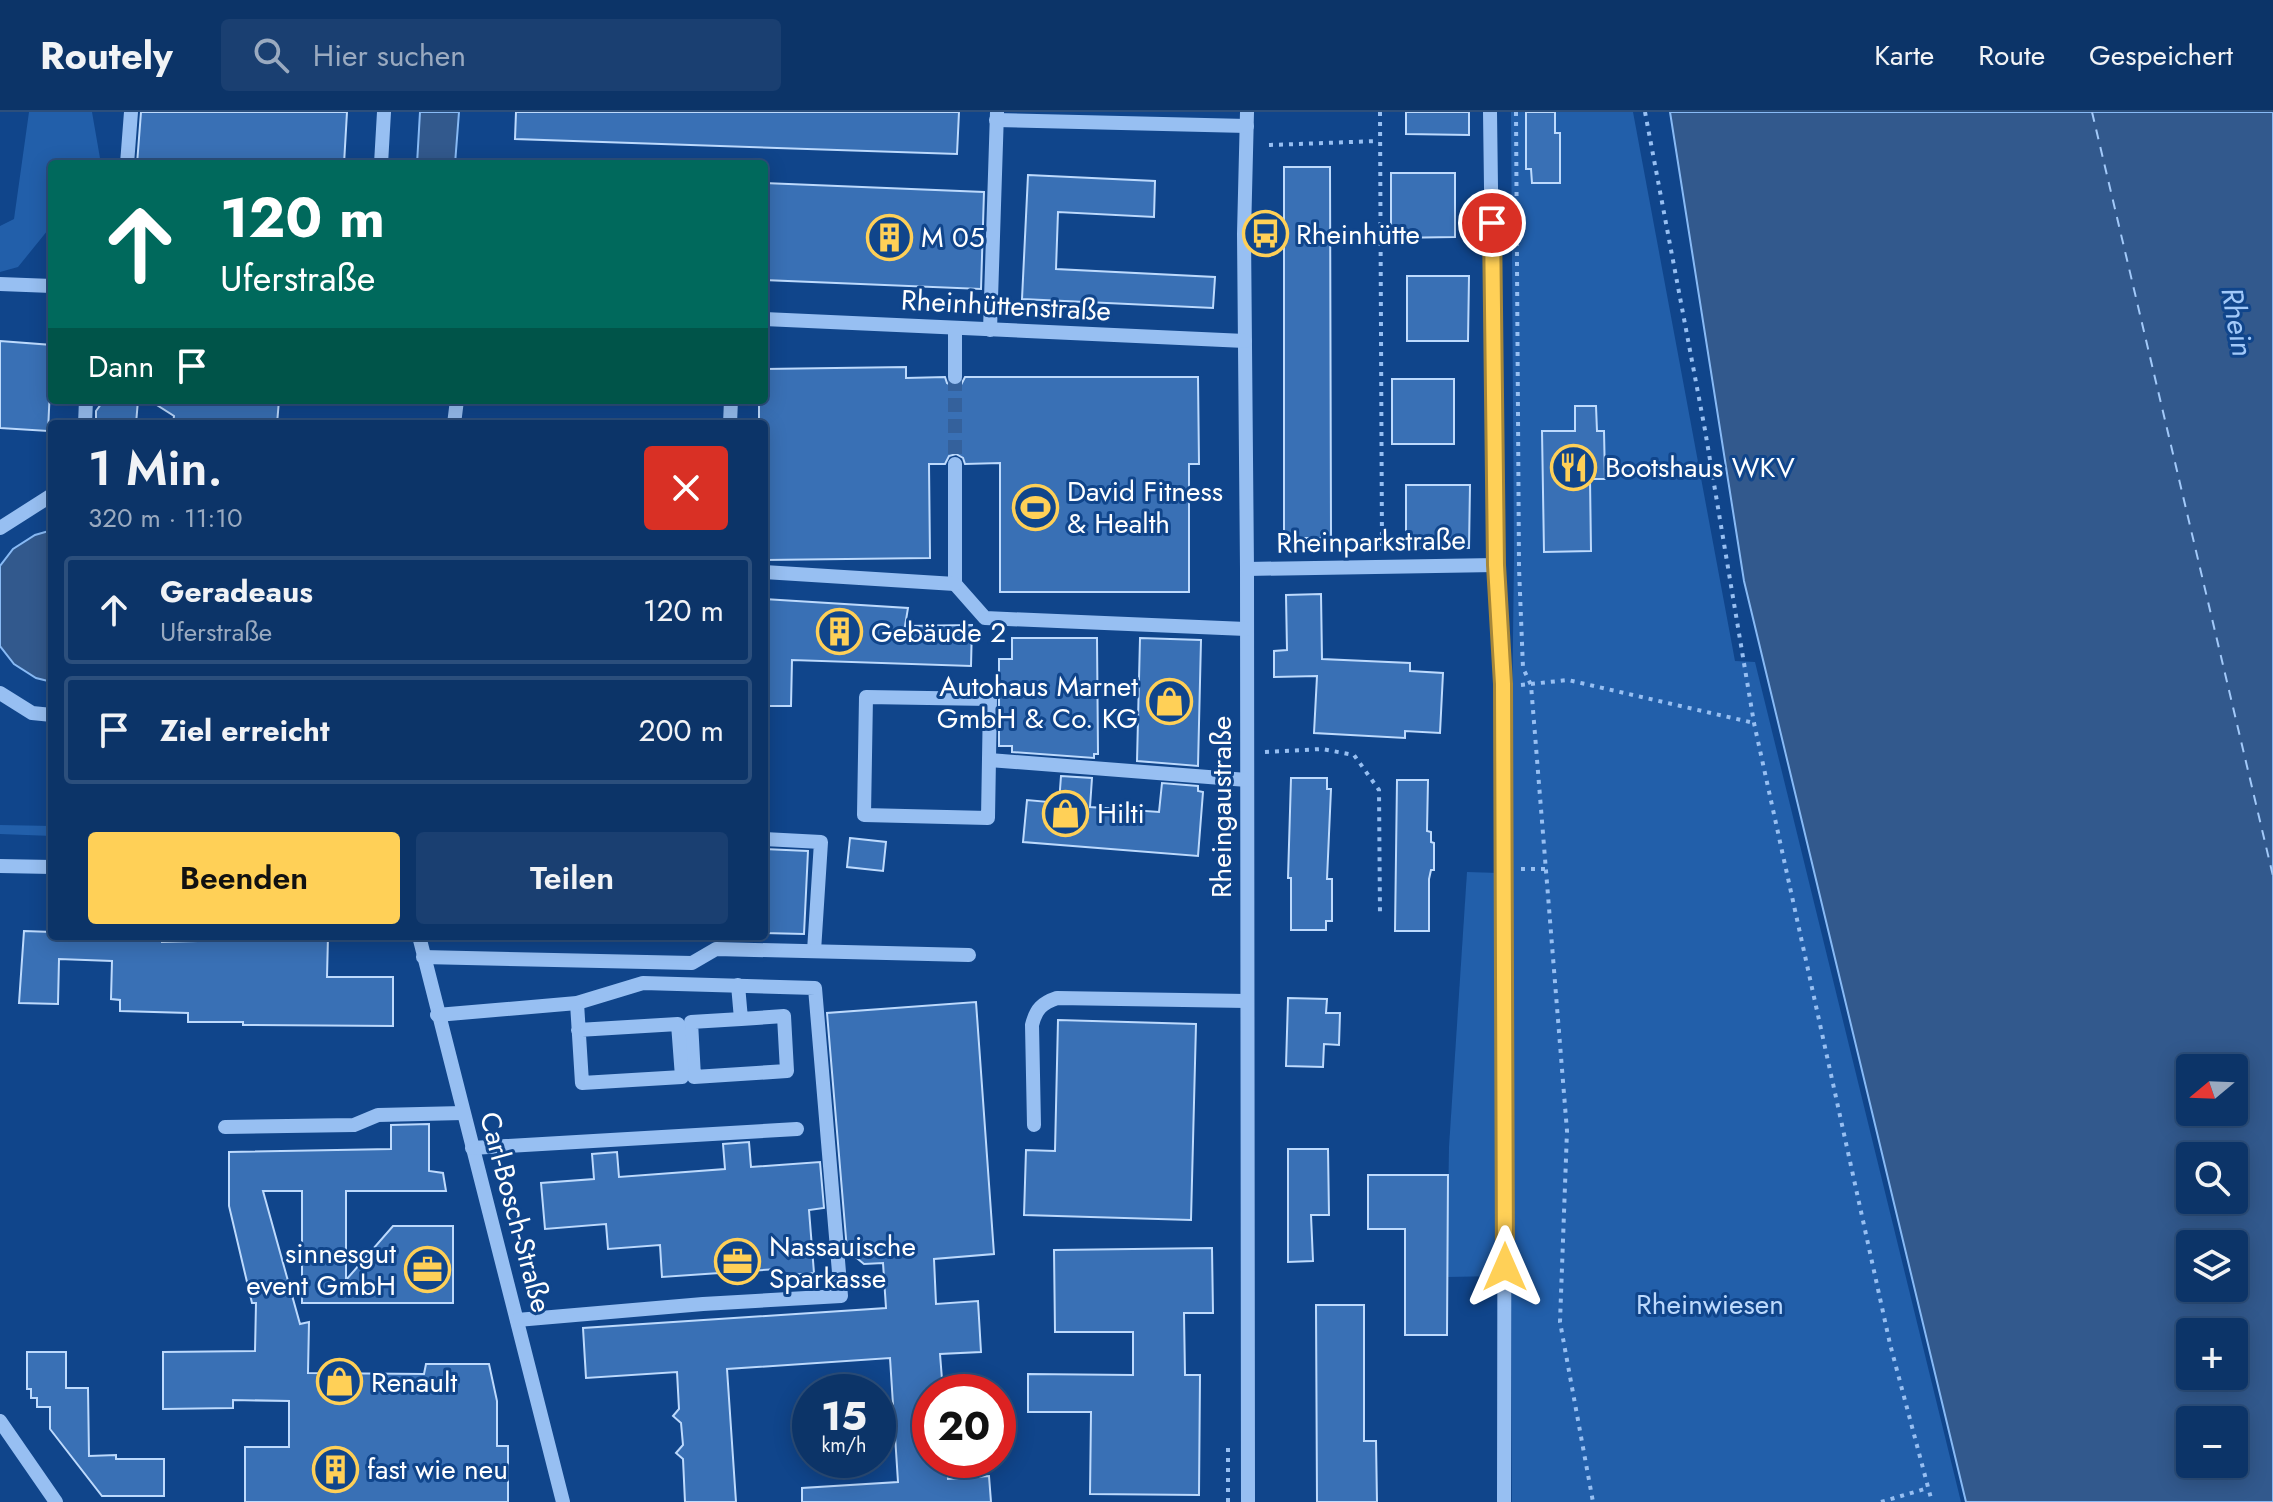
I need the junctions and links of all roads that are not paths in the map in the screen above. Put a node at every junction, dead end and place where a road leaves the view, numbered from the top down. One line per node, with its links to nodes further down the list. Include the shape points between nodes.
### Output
1 (131, 112): 6 (street)
2 (384, 112): 7 (street)
3 (1490, 112): 18 (street)
4 (996, 116): 5 (street); 12 (street)
5 (1247, 119): 13 (street, Rheingaustraße)
6 (127, 160)
7 (381, 160)
8 (0, 284): 9 (street)
9 (48, 286)
10 (768, 319): 11 (street, Rheinhüttenstraße)
11 (955, 328): 12 (street, Rheinhüttenstraße); 14 (street)
12 (990, 330): 13 (street, Rheinhüttenstraße)
13 (1245, 341): 19 (street, Rheingaustraße)
14 (955, 377)
15 (955, 464): 21 (street)
16 (48, 498): 17 (street)
17 (0, 528)
18 (1496, 565): 19 (street, Rheinparkstraße); 50 (street, via 1505,870)
19 (1247, 569): 22 (street, Rheingaustraße)
20 (768, 572): 21 (street)
21 (955, 584): 22 (street, via 985,618)
22 (1246, 629): 26 (street, Rheingaustraße)
23 (0, 693): 24 (street, via 32,713)
24 (48, 715)
25 (989, 760): 25 (street, via 988,818 864,815 866,697 990,699); 26 (street)
26 (1247, 780): 35 (street, Rheingaustraße)
27 (768, 839): 31 (street, via 821,842)
28 (0, 866): 29 (street)
29 (48, 867)
30 (420, 940): 33 (street, Carl-Bosch-Straße)
31 (814, 951): 32 (street); 33 (street, via 716,949 692,963)
32 (969, 955)
33 (423, 957): 37 (street, Carl-Bosch-Straße)
34 (738, 985): 36 (street, via 643,983); 38 (street); 45 (street, via 815,988 841,1296)
35 (1247, 1001): 41 (street, via 1044,1002 1032,1025); 49 (street, Rheingaustraße)
36 (577, 1003): 37 (street); 39 (street)
37 (437, 1015): 40 (street, Carl-Bosch-Straße)
38 (741, 1019): 38 (street, via 691,1022 694,1077 787,1071 784,1016)
39 (578, 1030): 39 (street, via 582,1083 682,1077 678,1024)
40 (463, 1113): 42 (street, via 378,1115 354,1125); 44 (street, Carl-Bosch-Straße)
41 (1034, 1125)
42 (225, 1127)
43 (797, 1129): 44 (street)
44 (472, 1148): 45 (street, Carl-Bosch-Straße)
45 (517, 1320): 48 (street, Carl-Bosch-Straße)
46 (0, 1421): 47 (street)
47 (56, 1502)
48 (563, 1502)
49 (1248, 1502)
50 (1504, 1502)

